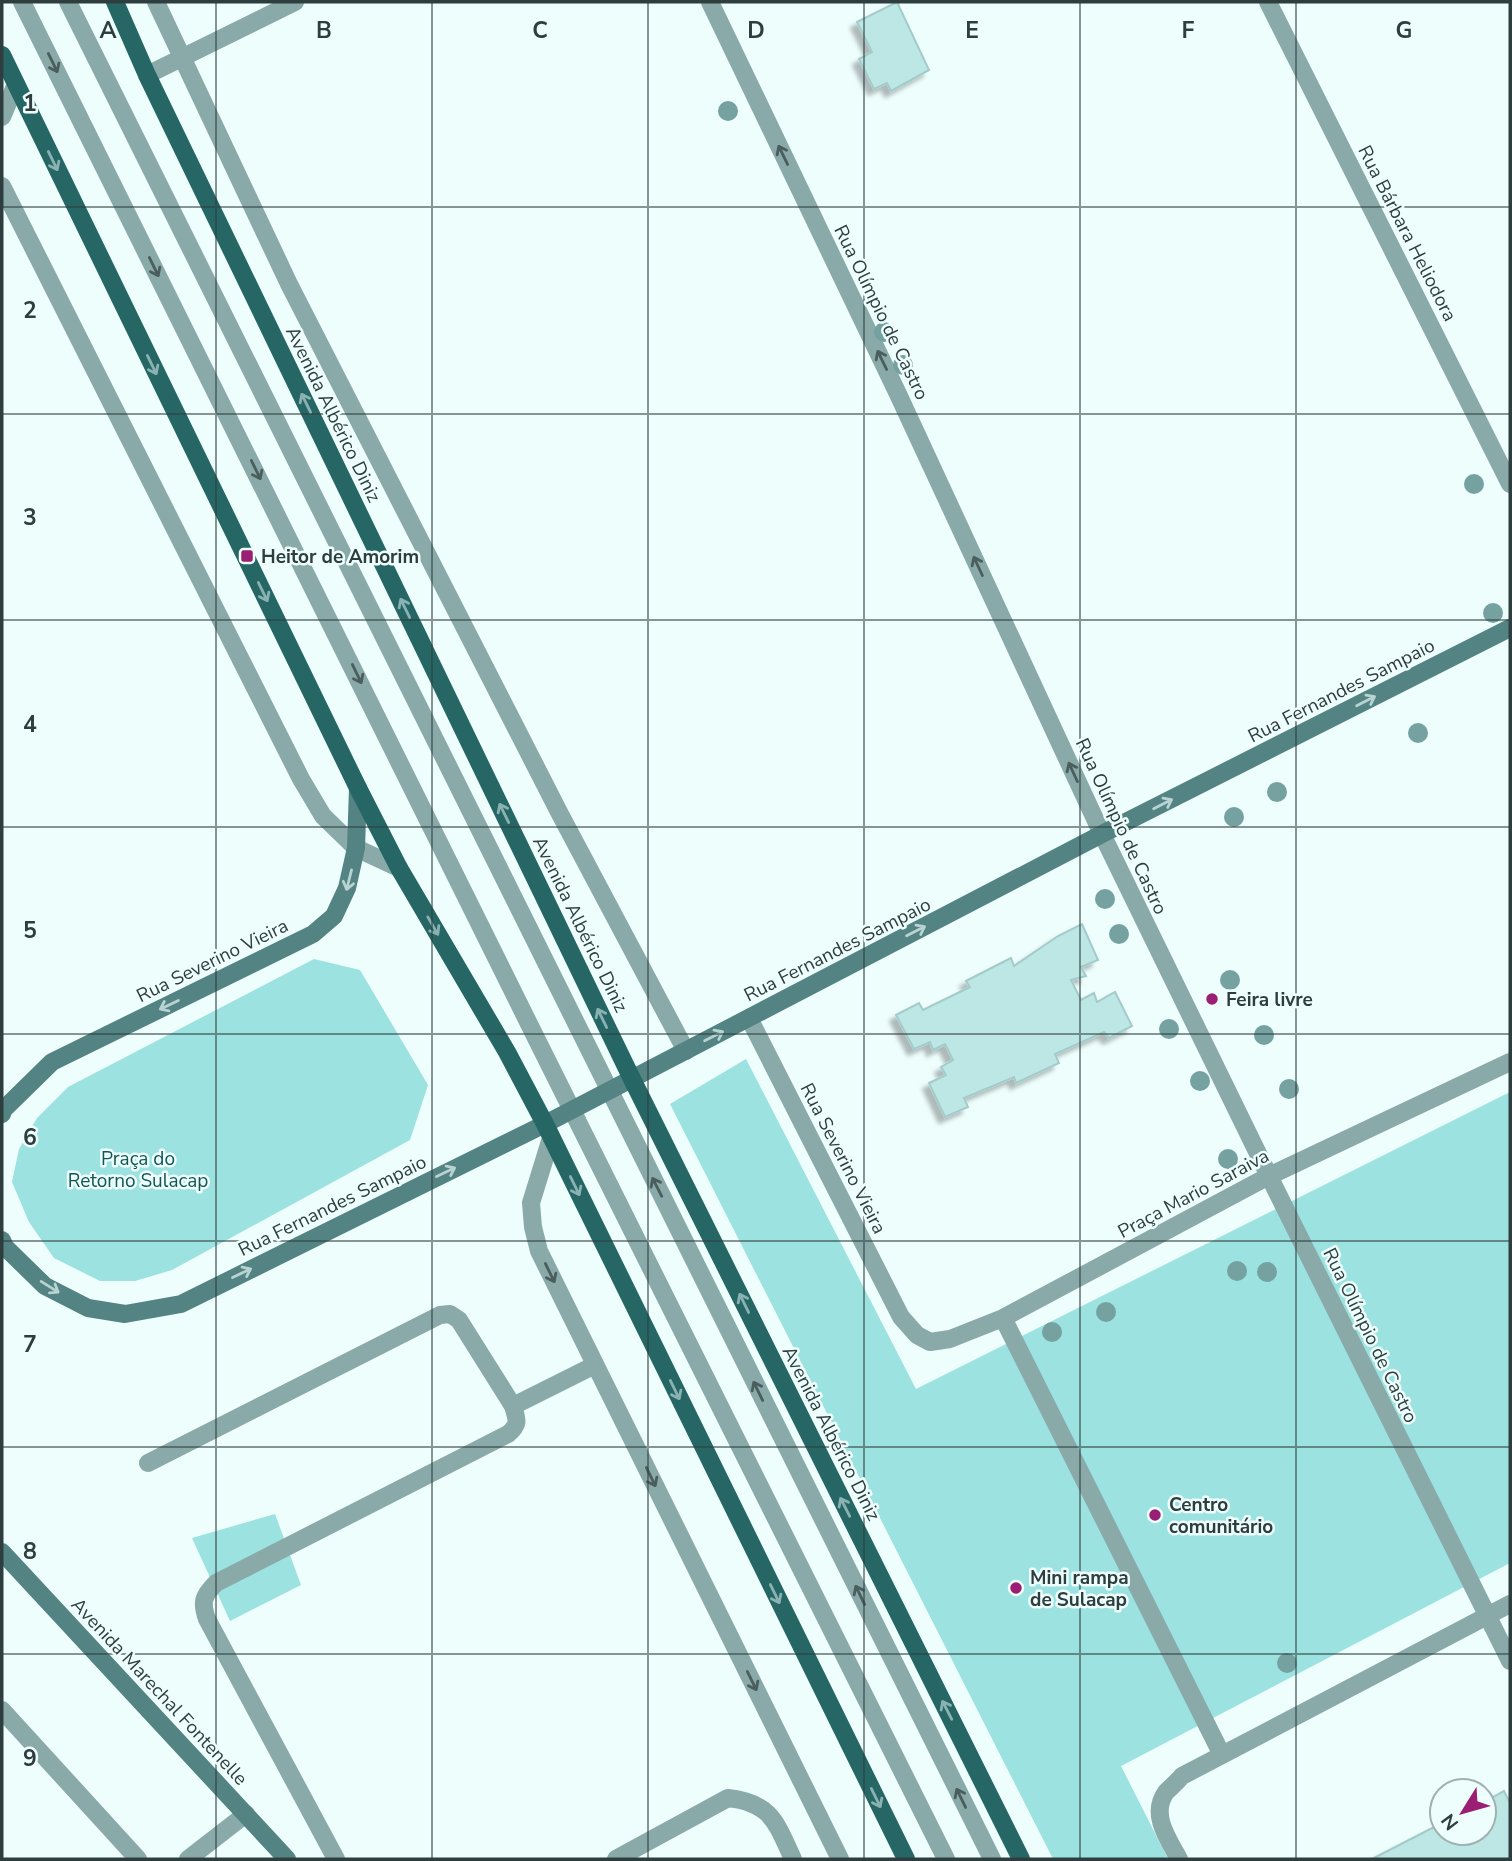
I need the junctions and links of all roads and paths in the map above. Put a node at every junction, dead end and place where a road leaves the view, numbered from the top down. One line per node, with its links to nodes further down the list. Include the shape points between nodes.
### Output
1 (23, 2): 25 (street, one-way to 25)
2 (68, 2): 24 (street)
3 (115, 2): 10 (main road, Avenida Albérico Diniz)
4 (156, 2): 9 (street, Avenida Albérico Diniz)
5 (295, 2): 9 (street)
6 (710, 2): 17 (street, Rua Olímpio de Castro, one-way to 6)
7 (1268, 2): 14 (street, Rua Bárbara Heliodora)
8 (2, 55): 11 (main road)
9 (183, 57): 10 (street); 21 (street, Avenida Albérico Diniz, via 289,284)
10 (147, 75): 23 (main road, Avenida Albérico Diniz, one-way to 10)
11 (16, 84): 12 (street); 16 (main road, one-way to 16)
12 (2, 117)
13 (2, 186): 18 (street, via 301,779 323,816)
14 (1510, 484)
15 (1510, 628): 17 (main road, Rua Fernandes Sampaio, one-way to 15)
16 (358, 788): 18 (main road, Rua Severino Vieira); 19 (main road)
17 (1102, 834): 20 (main road, Rua Fernandes Sampaio, one-way to 17); 28 (street, Rua Olímpio de Castro)
18 (356, 848): 19 (street); 26 (main road, Rua Severino Vieira, one-way to 26, via 347,888 334,916 313,934 52,1062)
19 (399, 867): 27 (main road, one-way to 27)
20 (749, 1018): 21 (main road, Rua Fernandes Sampaio, one-way to 20); 30 (street, Rua Severino Vieira)
21 (686, 1051): 23 (main road, Rua Fernandes Sampaio)
22 (1510, 1062): 28 (street, Praça Mario Saraiva)
23 (632, 1079): 24 (main road, Rua Fernandes Sampaio); 52 (main road, Avenida Albérico Diniz, one-way to 23)
24 (608, 1091): 25 (main road, Rua Fernandes Sampaio); 51 (street, one-way to 24)
25 (572, 1110): 27 (main road, Rua Fernandes Sampaio); 50 (street)
26 (2, 1114)
27 (548, 1131): 29 (main road, Rua Fernandes Sampaio, one-way to 27, via 45,1286 89,1308 125,1314 181,1304); 32 (street, one-way to 32, via 531,1203 533,1227); 49 (main road, one-way to 49)
28 (1269, 1176): 31 (street, Praça Mario Saraiva); 37 (street, Rua Olímpio de Castro)
29 (2, 1240)
30 (901, 1317): 31 (street, Praça Mario Saraiva, via 930,1342)
31 (1003, 1318): 40 (street)
32 (595, 1365): 33 (street); 48 (street, one-way to 48)
33 (513, 1406): 34 (street, via 459,1320 450,1314 440,1315); 45 (street, via 516,1428 508,1434 216,1583 206,1593 202,1607 207,1619)
34 (148, 1463)
35 (2, 1552): 41 (main road, Avenida Marechal Fontenelle)
36 (1510, 1604): 37 (street)
37 (1487, 1616): 38 (street, Rua Olímpio de Castro); 40 (street)
38 (1510, 1661)
39 (2, 1710): 42 (street)
40 (1222, 1755): 53 (street, via 1182,1776 1165,1794 1159,1809 1161,1825)
41 (246, 1814): 43 (street); 44 (main road, Avenida Marechal Fontenelle)
42 (138, 1859)
43 (188, 1859)
44 (287, 1859)
45 (337, 1859)
46 (616, 1859): 47 (street, via 728,1798 747,1800 766,1811)
47 (793, 1859)
48 (840, 1859)
49 (906, 1859)
50 (946, 1859)
51 (992, 1859)
52 (1021, 1859)
53 (1179, 1859)

